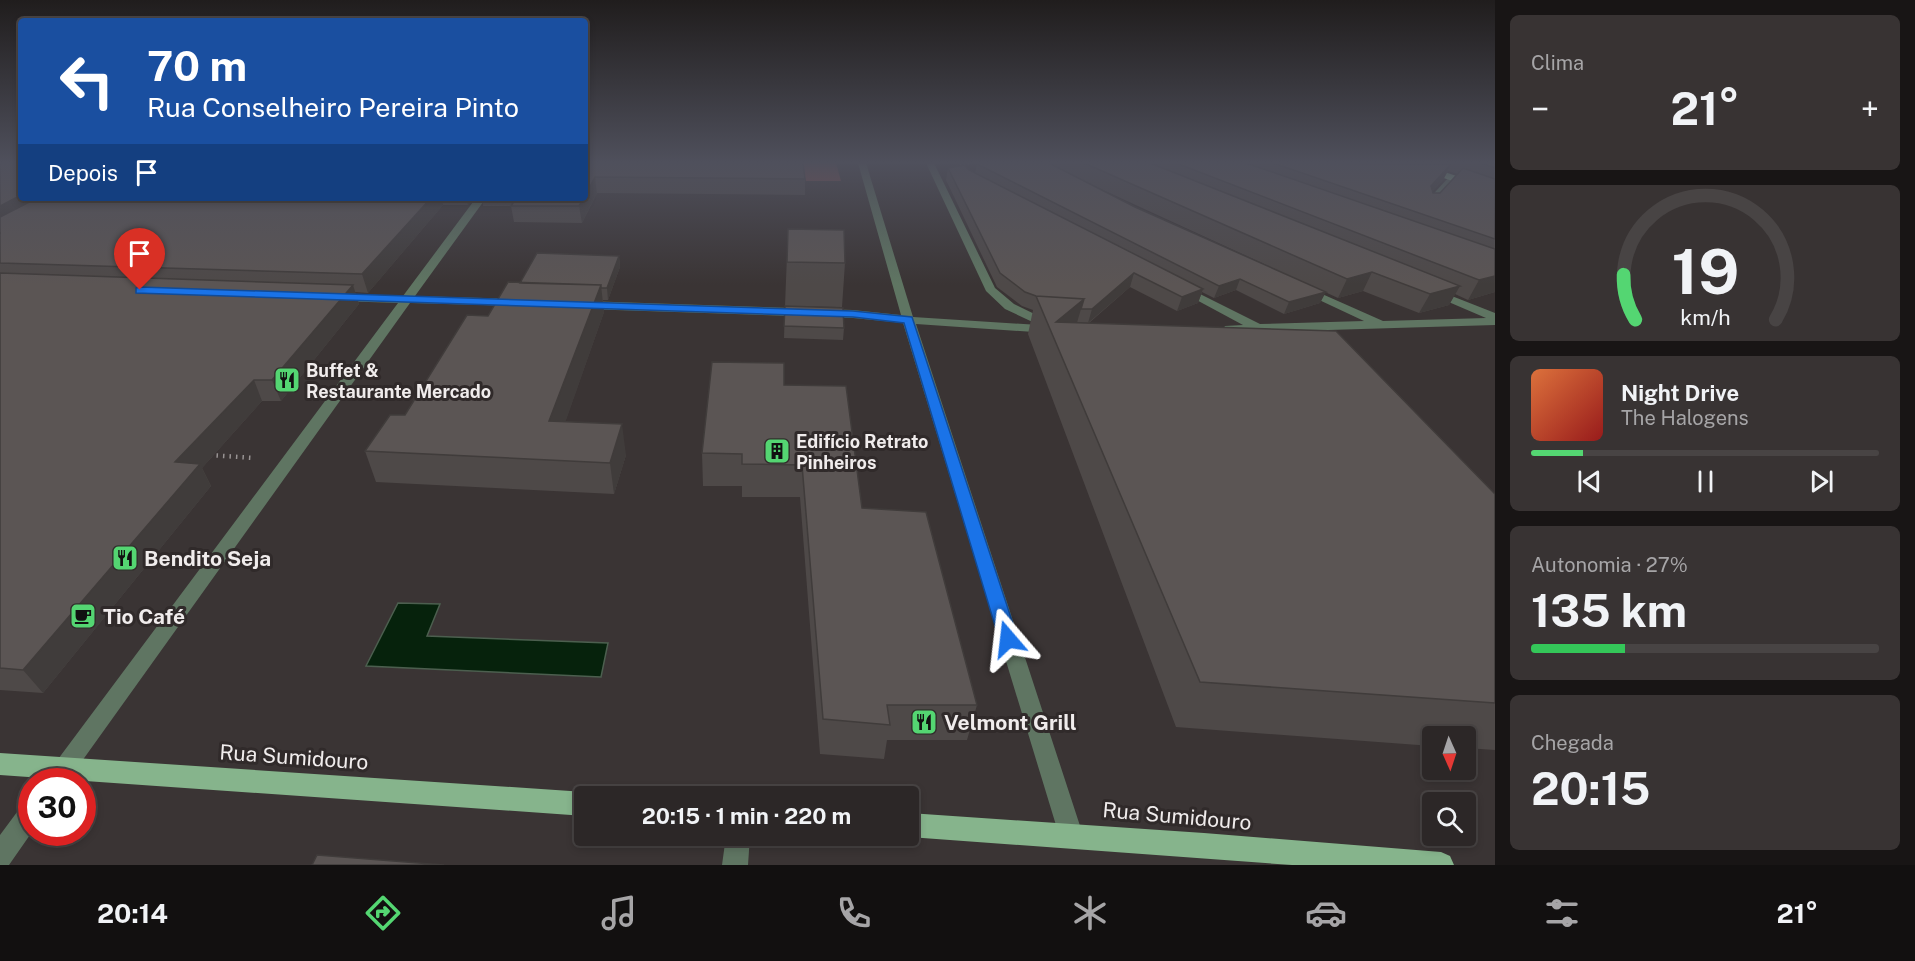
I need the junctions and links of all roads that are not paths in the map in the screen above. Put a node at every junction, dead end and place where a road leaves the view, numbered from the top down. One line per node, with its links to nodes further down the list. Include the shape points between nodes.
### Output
1 (477, 203): 10 (street)
2 (874, 203): 14 (street)
3 (949, 203): 14 (street, via 990,289 1001,303 1059,328)
4 (1429, 203): 5 (street)
5 (1427, 206)
6 (1168, 281): 16 (street)
7 (1298, 286): 15 (street)
8 (1419, 286): 13 (street)
9 (326, 297): 10 (street)
10 (405, 299): 11 (street); 20 (street)
11 (533, 303)
12 (569, 305): 14 (street, via 853,314)
13 (1495, 319): 15 (street)
14 (908, 320): 25 (street)
15 (1384, 325): 16 (street)
16 (1259, 328): 17 (street)
17 (1211, 329)
18 (0, 764): 19 (main road, Rua Sumidouro)
19 (21, 768)
20 (63, 768)
21 (96, 777): 22 (main road, Rua Sumidouro)
22 (574, 803)
23 (919, 826): 25 (main road, Rua Sumidouro)
24 (18, 831): 27 (street)
25 (1071, 835): 28 (main road, Rua Sumidouro)
26 (737, 846): 29 (street)
27 (0, 855)
28 (1325, 860): 30 (main road, Rua Sumidouro)
29 (735, 865)
30 (1442, 865)

